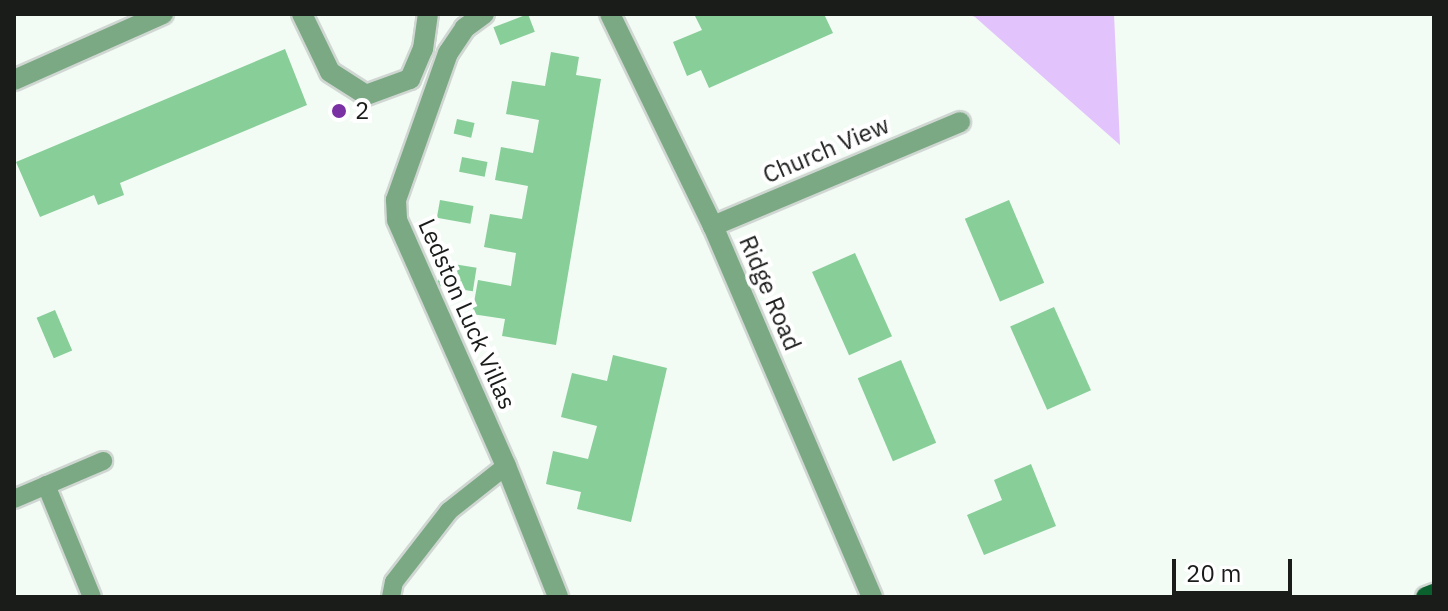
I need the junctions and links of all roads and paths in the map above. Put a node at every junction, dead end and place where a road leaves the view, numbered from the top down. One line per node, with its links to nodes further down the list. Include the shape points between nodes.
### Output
1 (163, 14): 6 (street)
2 (302, 14): 3 (street, via 330,72 366,95 410,79 423,49)
3 (428, 14)
4 (484, 14): 10 (street, Ledston Luck Villas, via 465,28 448,53 396,200 397,220)
5 (610, 14): 8 (street, Ridge Road)
6 (14, 80)
7 (960, 122): 8 (street, Church View)
8 (713, 226): 17 (street, Ridge Road)
9 (103, 461): 11 (lane)
10 (506, 466): 15 (lane, via 449,511 394,582); 16 (street, Ledston Luck Villas)
11 (46, 485): 12 (lane); 14 (lane)
12 (14, 499)
13 (1434, 594): 18 (main road)
14 (92, 597)
15 (391, 597)
16 (558, 597)
17 (872, 597)
18 (1426, 597)

